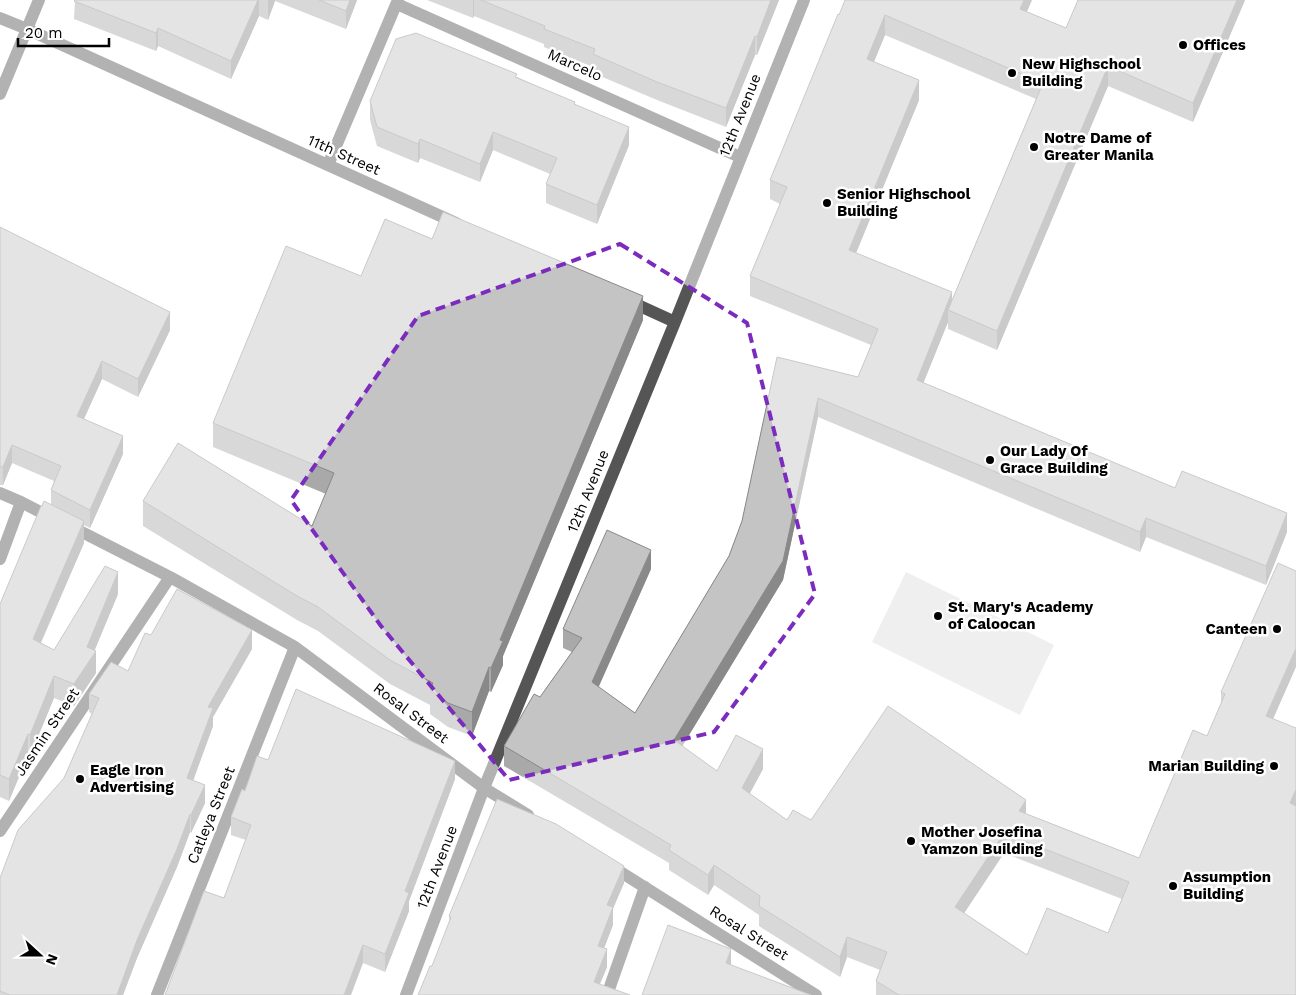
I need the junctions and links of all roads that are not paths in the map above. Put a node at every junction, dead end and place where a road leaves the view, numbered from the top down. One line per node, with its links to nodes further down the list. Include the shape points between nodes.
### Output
1 (39, 0): 5 (street)
2 (804, 0): 7 (street, 12th Avenue)
3 (398, 2): 7 (street, Marcelo); 8 (street, Marcelo)
4 (0, 18): 5 (street, 11th Street)
5 (27, 29): 6 (street); 8 (street, 11th Street)
6 (0, 94)
7 (740, 157): 11 (street, 12th Avenue)
8 (328, 165): 9 (street, 11th Street)
9 (470, 229)
10 (622, 298): 11 (street)
11 (675, 322): 17 (street, 12th Avenue)
12 (0, 493): 13 (street, Rosal Street)
13 (21, 502): 14 (street); 15 (street, Rosal Street)
14 (0, 559)
15 (170, 577): 16 (street, Rosal Street); 19 (street, Jasmin Street)
16 (295, 647): 17 (street, Rosal Street); 22 (street, Catleya Street)
17 (484, 788): 18 (street, Rosal Street); 23 (street, 12th Avenue)
18 (535, 819)
19 (0, 831)
20 (602, 861): 21 (street, Rosal Street)
21 (645, 886): 24 (street); 25 (street, Rosal Street)
22 (156, 995)
23 (406, 995)
24 (607, 995)
25 (816, 995)

